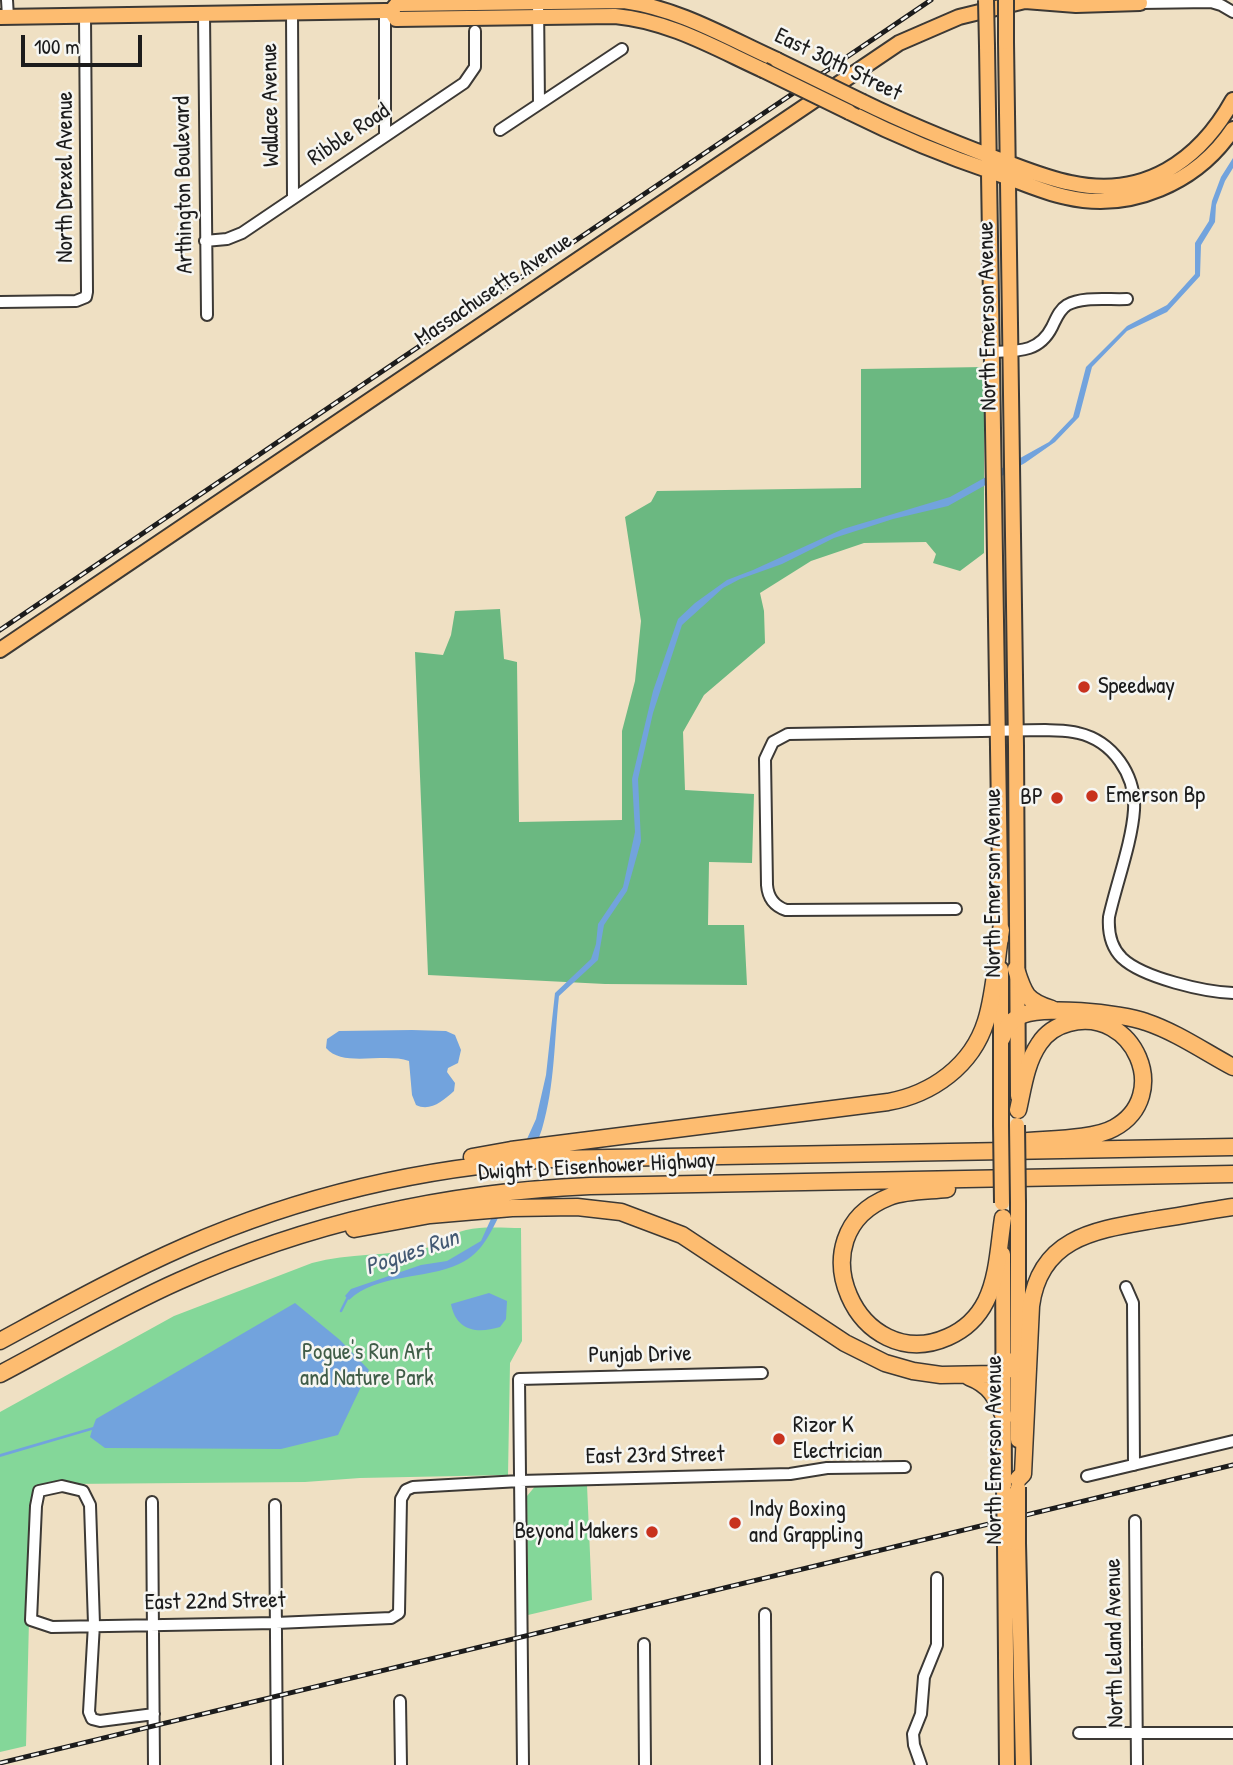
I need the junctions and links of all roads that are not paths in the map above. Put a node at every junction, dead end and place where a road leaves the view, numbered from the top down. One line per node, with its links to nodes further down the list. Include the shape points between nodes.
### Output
1 (7, 0): 12 (street)
2 (986, 0): 17 (main road, North Emerson Avenue, bridge)
3 (1006, 0): 23 (main road, North Emerson Avenue, bridge)
4 (1027, 0): 5 (main road, Massachusetts Avenue, via 1076,5); 33 (main road, Massachusetts Avenue, via 946,21 899,43)
5 (1135, 2): 9 (street, via 1211,2)
6 (538, 7): 7 (main road, East 30th Street, via 396,19); 16 (street); 21 (main road, East 30th Street, bridge, via 608,0 664,9); 24 (main road, East 30th Street, bridge, via 643,19 683,33 911,142)
7 (388, 11): 8 (main road, East 30th Street); 20 (street)
8 (292, 12): 10 (main road, East 30th Street); 26 (street, Wallace Avenue)
9 (1233, 12)
10 (204, 13): 11 (main road, East 30th Street); 27 (street, Arthington Boulevard)
11 (85, 15): 12 (main road, East 30th Street); 29 (street, North Drexel Avenue, via 86,296 76,302)
12 (4, 17)
13 (475, 31): 20 (street, Ribble Road, via 476,63 470,77)
14 (622, 50): 16 (street)
15 (1233, 100): 23 (main road, East 30th Street, via 1214,132 1194,152 1141,180 1084,185)
16 (539, 104): 19 (street)
17 (989, 128): 21 (main road); 22 (main road, North Emerson Avenue)
18 (1233, 129): 25 (main road, East 30th Street, via 1197,168 1158,190 1130,198 1076,199)
19 (500, 130)
20 (385, 136): 26 (street, Ribble Road)
21 (966, 147): 22 (main road, East 30th Street)
22 (989, 155): 23 (main road, East 30th Street); 24 (main road, North Emerson Avenue)
23 (1008, 163): 25 (main road, North Emerson Avenue)
24 (989, 171): 25 (main road, East 30th Street); 31 (main road, North Emerson Avenue)
25 (1009, 178): 32 (main road, North Emerson Avenue)
26 (293, 198): 27 (street, Ribble Road, via 234,237)
27 (205, 241): 30 (street, Arthington Boulevard)
28 (1127, 299): 32 (street, via 1071,303 1038,345)
29 (0, 302)
30 (207, 315)
31 (991, 352): 32 (street); 34 (main road, North Emerson Avenue)
32 (1011, 352): 34 (main road, North Emerson Avenue, via 1013,486)
33 (0, 650)
34 (1006, 731): 35 (street, via 788,734 773,742 765,759 767,886 772,902 786,910); 36 (main road, North Emerson Avenue); 37 (main road, North Emerson Avenue); 38 (street, via 1088,736 1113,753 1132,789 1133,816 1108,920 1111,940 1132,965 1202,990)
35 (956, 909)
36 (1001, 930): 41 (main road, North Emerson Avenue); 46 (highway, via 981,1033 953,1071 921,1093 877,1104 562,1143)
37 (1016, 970): 39 (highway, via 1031,1000); 40 (main road, North Emerson Avenue)
38 (1233, 993)
39 (1061, 1012): 40 (highway); 42 (highway, via 1109,1013 1147,1022)
40 (1017, 1017): 41 (highway); 43 (main road, North Emerson Avenue)
41 (1002, 1038): 50 (main road, North Emerson Avenue, bridge)
42 (1233, 1067)
43 (1017, 1118): 45 (highway, via 1034,1051 1058,1027 1083,1021 1103,1024 1123,1035 1138,1054 1143,1079 1139,1100 1129,1116 1111,1130); 54 (main road, North Emerson Avenue, bridge)
44 (1233, 1147): 45 (highway, Dwight D Eisenhower Highway)
45 (894, 1153): 46 (highway, Dwight D Eisenhower Highway)
46 (499, 1157): 53 (highway, via 467,1158 272,1213 187,1246)
47 (1233, 1174): 48 (highway, Dwight D Eisenhower Highway)
48 (1052, 1178): 50 (highway, via 890,1196 872,1206 857,1220 844,1246 841,1273 848,1299 865,1321 894,1339 927,1343 952,1335 974,1319 988,1299); 51 (highway, Dwight D Eisenhower Highway, via 538,1188 427,1203 342,1222)
49 (1233, 1207): 65 (highway, via 1091,1232 1064,1247 1045,1267 1031,1306 1023,1474)
50 (1003, 1211): 55 (main road, North Emerson Avenue)
51 (243, 1254): 57 (highway, Dwight D Eisenhower Highway, via 147,1296); 58 (highway, via 397,1220 528,1207 594,1208 627,1214 682,1235 885,1363 913,1371)
52 (1126, 1287): 61 (street, via 1133,1303)
53 (0, 1340)
54 (1017, 1358): 55 (highway); 65 (main road, North Emerson Avenue)
55 (1004, 1372): 58 (highway); 59 (main road, North Emerson Avenue)
56 (762, 1373): 64 (street, Punjab Drive, via 519,1379)
57 (0, 1374)
58 (964, 1375): 59 (highway, via 991,1390)
59 (1004, 1417): 65 (main road, North Emerson Avenue)
60 (1233, 1441): 61 (street)
61 (1134, 1465): 63 (street)
62 (905, 1467): 64 (street, East 23rd Street, via 827,1468 790,1475)
63 (1087, 1476)
64 (520, 1481): 71 (street, East 23rd Street, via 406,1490 400,1510); 85 (street)
65 (1013, 1485): 69 (main road, North Emerson Avenue, bridge)
66 (152, 1502): 73 (street)
67 (275, 1505): 74 (street)
68 (1135, 1521): 79 (street, North Leland Avenue)
69 (1011, 1544): 89 (main road, North Emerson Avenue); 90 (main road, North Emerson Avenue)
70 (937, 1578): 88 (street, via 937,1645 925,1677 914,1734)
71 (399, 1614): 74 (street, East 22nd Street)
72 (765, 1614): 87 (street)
73 (153, 1623): 74 (street, East 22nd Street); 75 (street, East 22nd Street); 78 (street)
74 (276, 1623): 83 (street)
75 (94, 1624): 75 (street, East 22nd Street, via 52,1627 31,1620 39,1492 62,1486 83,1491 90,1505); 78 (street, via 92,1718 100,1721)
76 (644, 1644): 86 (street)
77 (400, 1701): 84 (street)
78 (154, 1714): 82 (street)
79 (1137, 1732): 80 (street); 81 (street); 91 (street, North Leland Avenue)
80 (1079, 1733)
81 (1233, 1733)
82 (154, 1765)
83 (277, 1765)
84 (401, 1765)
85 (523, 1765)
86 (645, 1765)
87 (766, 1765)
88 (921, 1765)
89 (1007, 1765)
90 (1023, 1765)
91 (1137, 1765)

